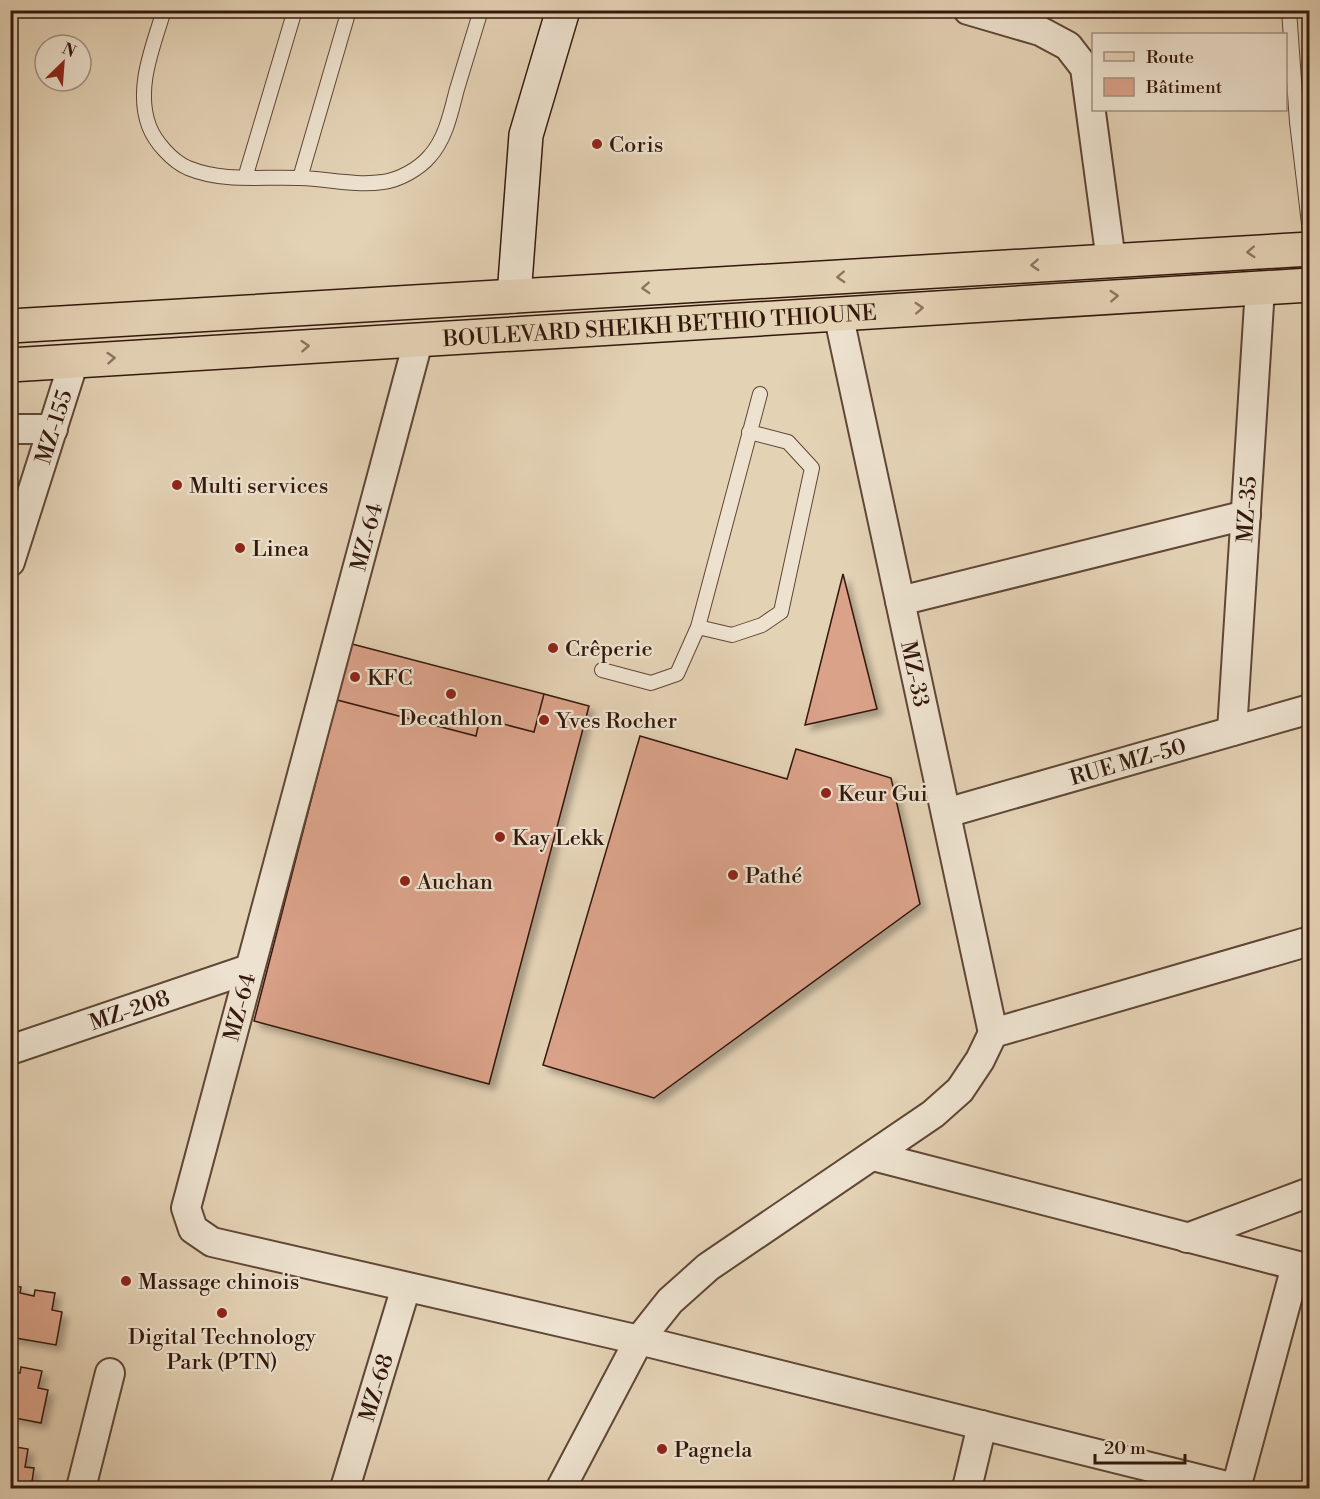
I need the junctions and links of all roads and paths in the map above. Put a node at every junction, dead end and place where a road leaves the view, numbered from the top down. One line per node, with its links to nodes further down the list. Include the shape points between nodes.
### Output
1 (164, 10): 9 (lane, via 146,73 143,100 149,127 164,150 186,167 212,176)
2 (295, 10): 9 (lane)
3 (349, 10): 10 (lane)
4 (481, 10): 10 (lane, via 444,134 430,157 409,173 384,182)
5 (563, 10): 16 (street, via 526,135)
6 (968, 10): 13 (street, via 1041,31 1068,46 1085,68)
7 (1289, 10): 8 (lane)
8 (1303, 122): 11 (lane)
9 (246, 178): 10 (lane)
10 (300, 178)
11 (1310, 232)
12 (1310, 249): 13 (main road, BOULEVARD SHEIKH BETHIO THIOUNE, one-way to 13)
13 (1111, 261): 16 (main road, BOULEVARD SHEIKH BETHIO THIOUNE, one-way to 16)
14 (1310, 285): 15 (main road, BOULEVARD SHEIKH BETHIO THIOUNE)
15 (1260, 288): 17 (main road, BOULEVARD SHEIKH BETHIO THIOUNE, one-way to 15); 26 (street, MZ-35)
16 (514, 296): 18 (main road, BOULEVARD SHEIKH BETHIO THIOUNE)
17 (838, 313): 19 (main road, BOULEVARD SHEIKH BETHIO THIOUNE); 28 (street, MZ-33)
18 (10, 326)
19 (419, 339): 20 (main road, BOULEVARD SHEIKH BETHIO THIOUNE, one-way to 19); 35 (street, MZ-64)
20 (74, 361): 21 (main road, BOULEVARD SHEIKH BETHIO THIOUNE); 24 (street, MZ-155)
21 (10, 365)
22 (760, 394): 25 (lane)
23 (10, 429): 24 (street)
24 (53, 429): 27 (street, MZ-155)
25 (749, 432): 29 (lane); 29 (lane, via 788,442 812,468 780,612 762,625 732,635)
26 (1246, 515): 28 (street); 32 (street, MZ-35)
27 (10, 561)
28 (900, 601): 33 (street, MZ-33)
29 (699, 627): 30 (lane, via 677,674 651,683)
30 (602, 670)
31 (1310, 709): 32 (street, RUE MZ-50)
32 (1232, 731): 33 (street, RUE MZ-50)
33 (946, 813): 36 (street, MZ-33)
34 (1310, 941): 36 (street)
35 (249, 969): 37 (street, MZ-208); 42 (street, MZ-64, via 186,1208 193,1229 212,1242)
36 (993, 1033): 38 (street, via 960,1090)
37 (10, 1050)
38 (873, 1156): 40 (street); 43 (street, via 708,1268 670,1300)
39 (1310, 1192): 40 (street)
40 (1187, 1238): 41 (street)
41 (1303, 1268): 50 (street)
42 (406, 1287): 43 (street, MZ-64); 47 (street, MZ-68)
43 (639, 1340): 45 (street, MZ-64); 48 (street)
44 (110, 1373): 46 (street)
45 (982, 1425): 49 (street); 50 (street, MZ-64)
46 (83, 1487)
47 (345, 1488)
48 (561, 1488)
49 (967, 1488)
50 (1236, 1488)

